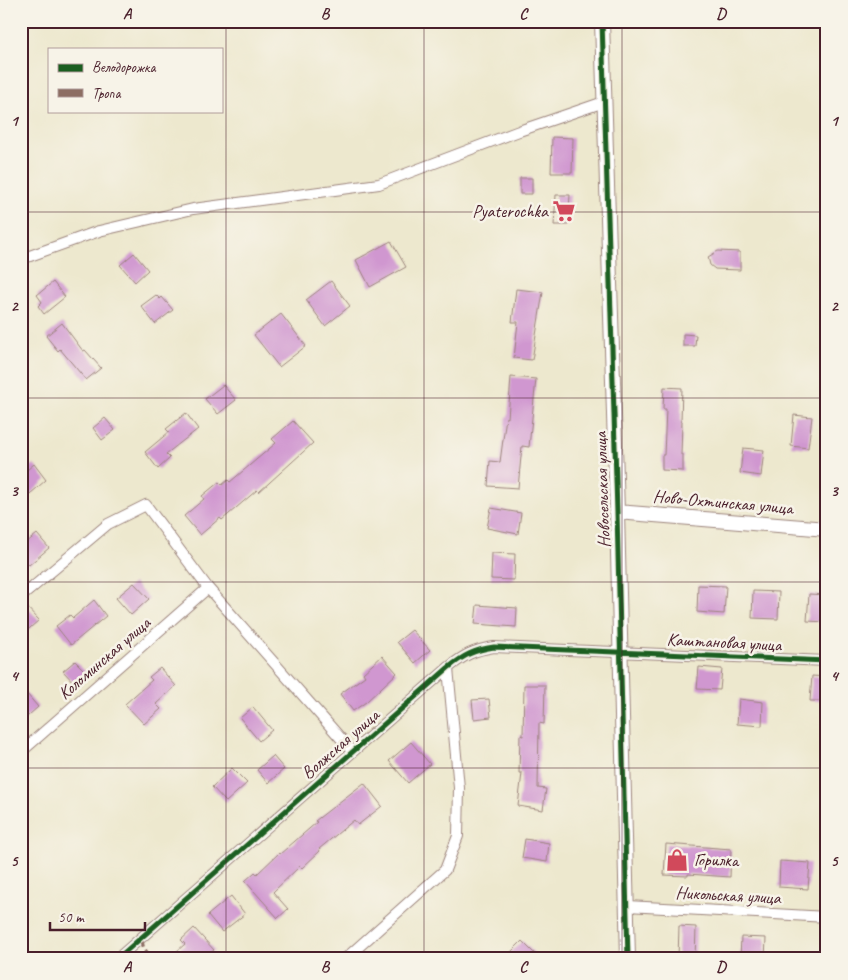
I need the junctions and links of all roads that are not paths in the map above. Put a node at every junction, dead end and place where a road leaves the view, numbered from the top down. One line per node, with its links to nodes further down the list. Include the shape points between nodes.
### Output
1 (602, 21): 2 (street, Новосельская улица)
2 (604, 102): 3 (street, via 379,184 193,209 99,231); 4 (street, Новосельская улица)
3 (21, 257)
4 (617, 512): 5 (street, Ново-Охтинская улица); 8 (street, Новосельская улица)
5 (827, 529)
6 (208, 588): 7 (street, via 146,505 108,524); 11 (street); 12 (street, Коломинская улица)
7 (21, 597)
8 (620, 651): 9 (street, Каштановая улица); 10 (street, Волжская улица, via 494,647 475,650); 13 (street, Новосельская улица)
9 (827, 661)
10 (448, 668): 11 (street, Волжская улица); 16 (street, via 459,788 458,836 445,870)
11 (352, 751): 15 (street, Волжская улица)
12 (21, 752)
13 (627, 906): 14 (street, Никольская улица); 17 (street, Новосельская улица)
14 (827, 917)
15 (117, 959)
16 (345, 959)
17 (628, 959)

